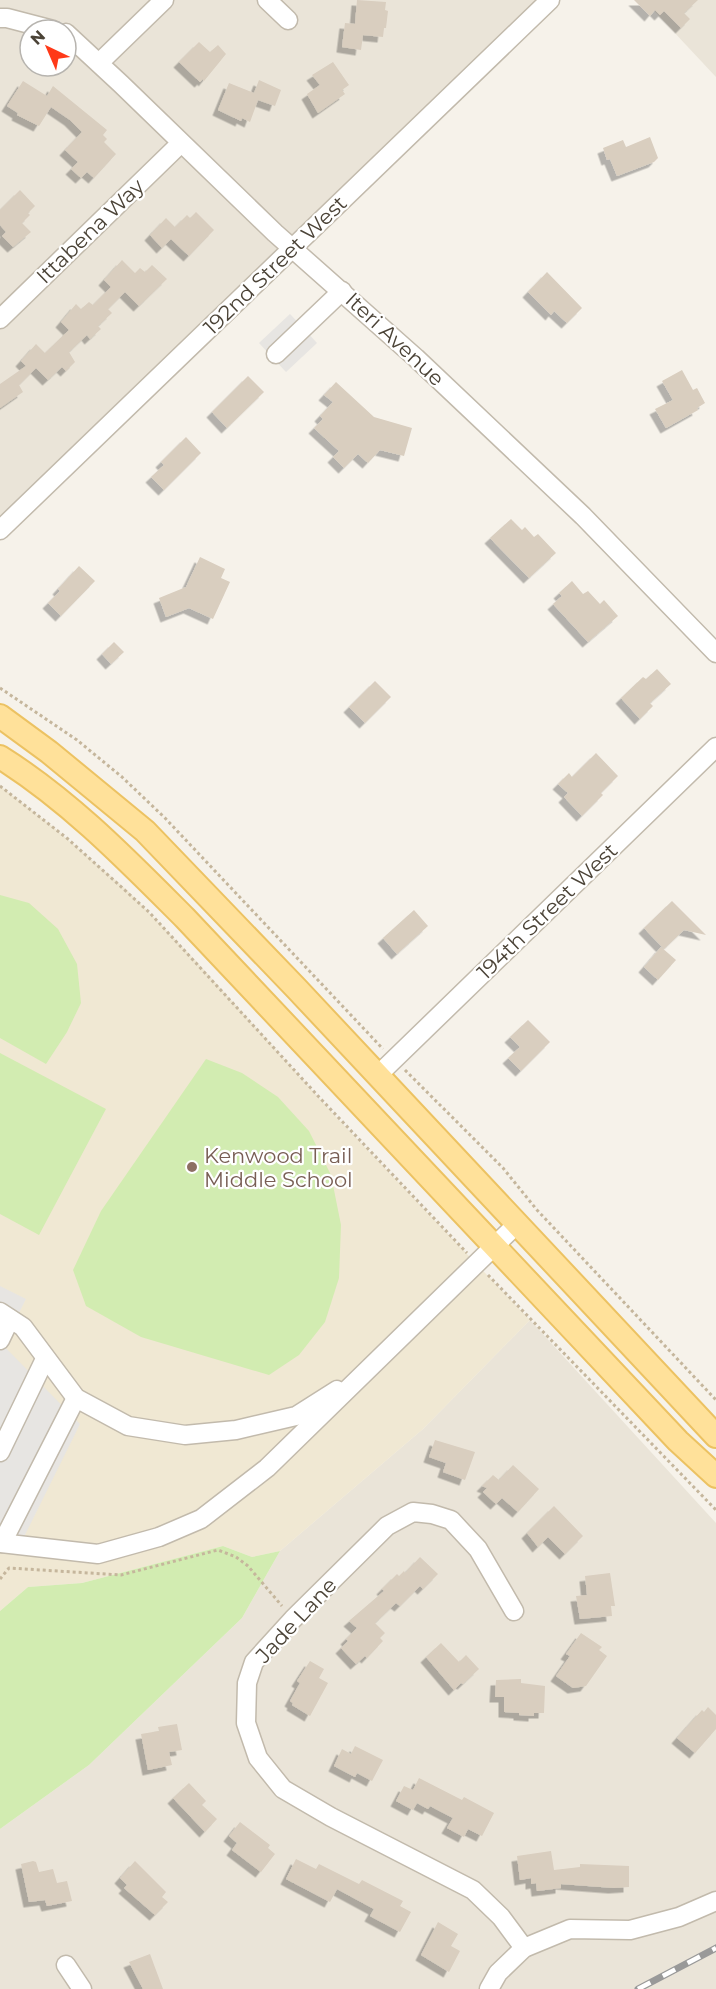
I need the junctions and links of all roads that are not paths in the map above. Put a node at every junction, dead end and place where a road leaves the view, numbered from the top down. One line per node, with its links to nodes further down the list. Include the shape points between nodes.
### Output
1 (164, 0): 8 (street)
2 (267, 0): 5 (street)
3 (550, 0): 10 (street, 192nd Street West)
4 (0, 18): 6 (street)
5 (288, 20)
6 (18, 21)
7 (78, 44): 8 (street, Iteri Avenue)
8 (99, 63): 9 (street, Iteri Avenue)
9 (181, 143): 10 (street, Iteri Avenue); 12 (street, Ittabena Way)
10 (293, 248): 11 (street, Iteri Avenue); 14 (street, 192nd Street West)
11 (342, 291): 13 (street); 15 (street, Iteri Avenue, via 583,516)
12 (0, 319)
13 (276, 354)
14 (0, 530)
15 (716, 652)
16 (0, 716): 19 (main road, via 145,831)
17 (716, 747): 19 (street, 194th Street West)
18 (0, 757): 21 (main road, via 69,806 112,845)
19 (386, 1067): 20 (main road)
20 (518, 1224): 21 (street); 27 (main road)
21 (494, 1247): 25 (street); 29 (main road)
22 (5, 1316): 23 (street); 24 (street, via 23,1327)
23 (0, 1340)
24 (45, 1359): 26 (street); 28 (street)
25 (370, 1369): 26 (street, via 296,1416 236,1430 184,1436 128,1426); 30 (street, via 267,1468 201,1519 159,1537 98,1554)
26 (76, 1398): 30 (street)
27 (716, 1436)
28 (0, 1452)
29 (716, 1476)
30 (1, 1543)
31 (514, 1611): 33 (street, Jade Lane, via 478,1549 451,1520 413,1512 387,1526 254,1662 247,1683 246,1723 258,1758 283,1788 472,1890 501,1917)
32 (716, 1901): 33 (street, via 679,1917 630,1930 570,1929)
33 (524, 1948): 36 (street, via 498,1973)
34 (66, 1965): 35 (street)
35 (82, 1989)
36 (489, 1989)

